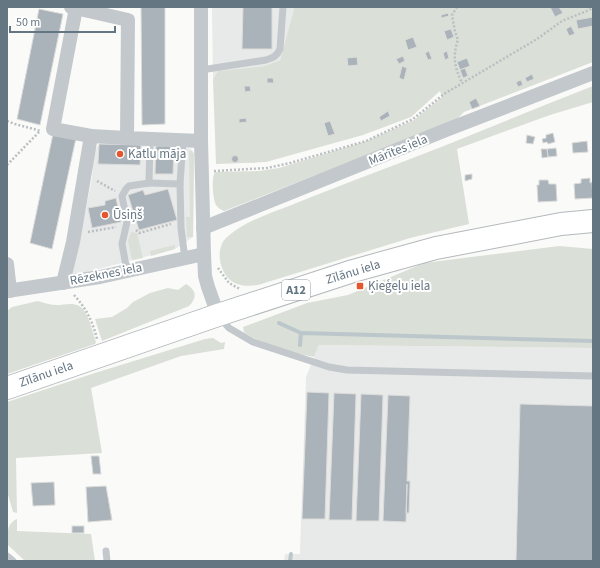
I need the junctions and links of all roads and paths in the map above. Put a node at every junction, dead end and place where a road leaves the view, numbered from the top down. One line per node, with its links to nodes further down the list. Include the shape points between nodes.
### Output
1 (201, 7): 6 (street)
2 (284, 7): 6 (lane, via 280,49 274,57)
3 (457, 7): 8 (path, via 452,15 458,40 453,52 457,73)
4 (593, 7): 8 (path, via 562,21 537,39)
5 (73, 8): 10 (street); 12 (street, via 128,20)
6 (201, 70): 15 (street)
7 (593, 73): 23 (street, Mārītes iela)
8 (462, 83): 17 (path, via 412,119 366,140 267,168)
9 (7, 121): 10 (path)
10 (47, 130): 11 (street); 16 (path)
11 (91, 136): 12 (street); 18 (street)
12 (127, 138): 13 (street)
13 (150, 139): 14 (street); 19 (lane)
14 (183, 140): 15 (street); 20 (lane)
15 (201, 140): 17 (street)
16 (7, 165)
17 (202, 173): 23 (street)
18 (85, 175): 21 (path, via 105,184); 28 (street)
19 (149, 183): 20 (lane); 21 (lane, via 129,186)
20 (180, 184): 25 (lane)
21 (122, 196): 27 (lane, via 127,222 122,244)
22 (593, 220): 31 (highway, Zīlānu iela / A12, via 436,248 353,271)
23 (203, 228): 24 (street)
24 (204, 254): 25 (street, Rēzeknes iela); 29 (path, via 220,270 229,284); 31 (street, via 205,276)
25 (185, 259): 27 (street, Rēzeknes iela)
26 (7, 264): 30 (street)
27 (127, 271): 28 (street, Rēzeknes iela)
28 (64, 283): 30 (street, Rēzeknes iela); 32 (path, via 83,305 93,324)
29 (246, 290)
30 (8, 291)
31 (218, 315): 33 (lane, via 229,328 253,342 347,370); 34 (highway, Zīlānu iela / A12)
32 (97, 339)
33 (593, 376)
34 (7, 388)
35 (106, 551): 38 (lane)
36 (7, 556): 37 (lane)
37 (14, 561)
38 (108, 561)

